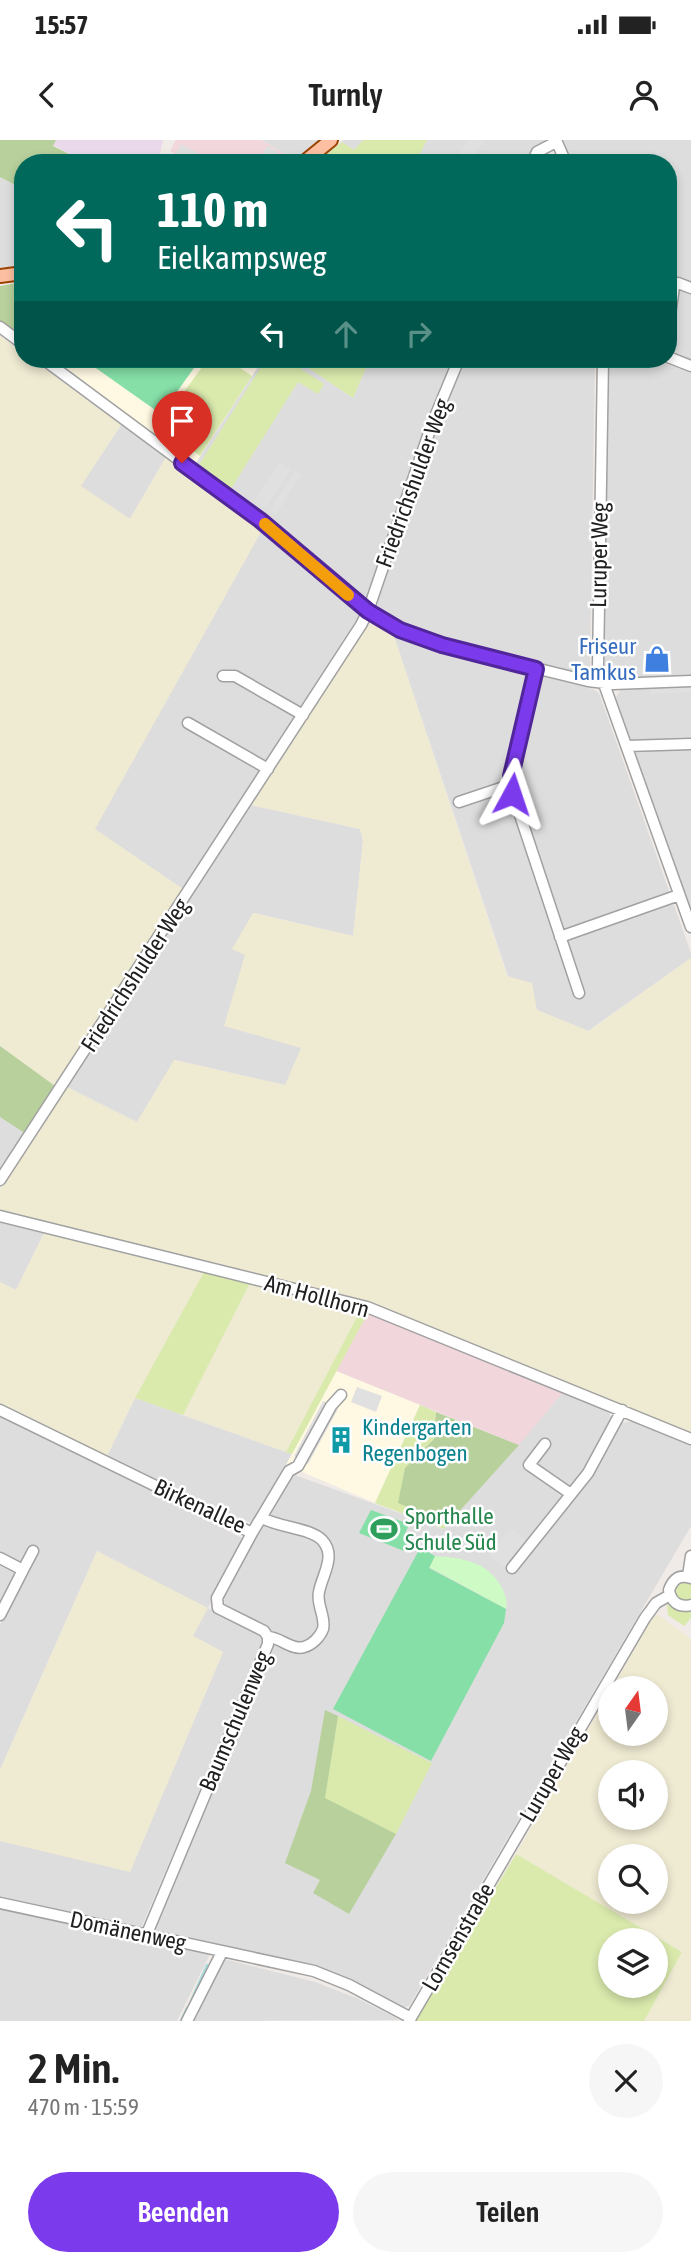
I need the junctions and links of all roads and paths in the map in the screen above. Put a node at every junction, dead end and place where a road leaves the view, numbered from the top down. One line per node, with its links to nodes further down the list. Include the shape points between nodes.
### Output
1 (331, 140): 3 (main road)
2 (556, 141): 4 (street)
3 (314, 154)
4 (536, 154)
5 (55, 368): 8 (street, via 260,520)
6 (455, 368): 8 (street, Friedrichshulder Weg)
7 (603, 368): 12 (street, Luruper Weg, via 597,652)
8 (368, 611): 9 (street, via 400,630 442,645); 13 (street, Friedrichshulder Weg)
9 (536, 669): 12 (street); 18 (street)
10 (223, 676): 13 (street, via 235,676)
11 (691, 681): 12 (street)
12 (601, 682): 16 (street, Luruper Weg)
13 (303, 715): 17 (street, Friedrichshulder Weg)
14 (188, 723): 17 (street)
15 (691, 744): 16 (street)
16 (627, 747): 20 (street, Luruper Weg)
17 (268, 769): 24 (street, Friedrichshulder Weg)
18 (510, 785): 19 (street); 22 (street)
19 (460, 802)
20 (679, 895): 21 (street, Luruper Weg); 22 (street)
21 (691, 927)
22 (560, 937): 23 (street)
23 (579, 993)
24 (0, 1180)
25 (0, 1216): 28 (street, Am Hollhorn, via 367,1307)
26 (341, 1395): 32 (street, Birkenallee)
27 (0, 1410): 33 (street, Birkenallee)
28 (622, 1410): 29 (street, Am Hollhorn); 31 (street, via 594,1463)
29 (691, 1439)
30 (545, 1444): 31 (street, via 529,1465)
31 (571, 1494): 37 (street)
32 (262, 1518): 33 (street, Birkenallee); 43 (street, via 317,1536 325,1542 329,1560 318,1596 324,1625 319,1637 303,1648)
33 (252, 1533): 43 (street, Baumschulenweg, via 217,1598 218,1608)
34 (33, 1551): 38 (street)
35 (691, 1556): 39 (street)
36 (0, 1558): 38 (street)
37 (512, 1568)
38 (23, 1570): 42 (street)
39 (689, 1577): 40 (street, Luruper Weg, via 674,1580)
40 (670, 1595): 41 (street, via 676,1604); 44 (street, Luruper Weg, via 648,1613)
41 (691, 1605)
42 (0, 1615)
43 (268, 1637): 46 (street, Baumschulenweg)
44 (507, 1852): 48 (street, Lornsenstraße)
45 (0, 1903): 46 (street, Domänenweg)
46 (146, 1936): 47 (street, Domänenweg)
47 (222, 1952): 48 (street, Domänenweg, via 332,1978); 49 (street)
48 (410, 2019)
49 (187, 2021)

